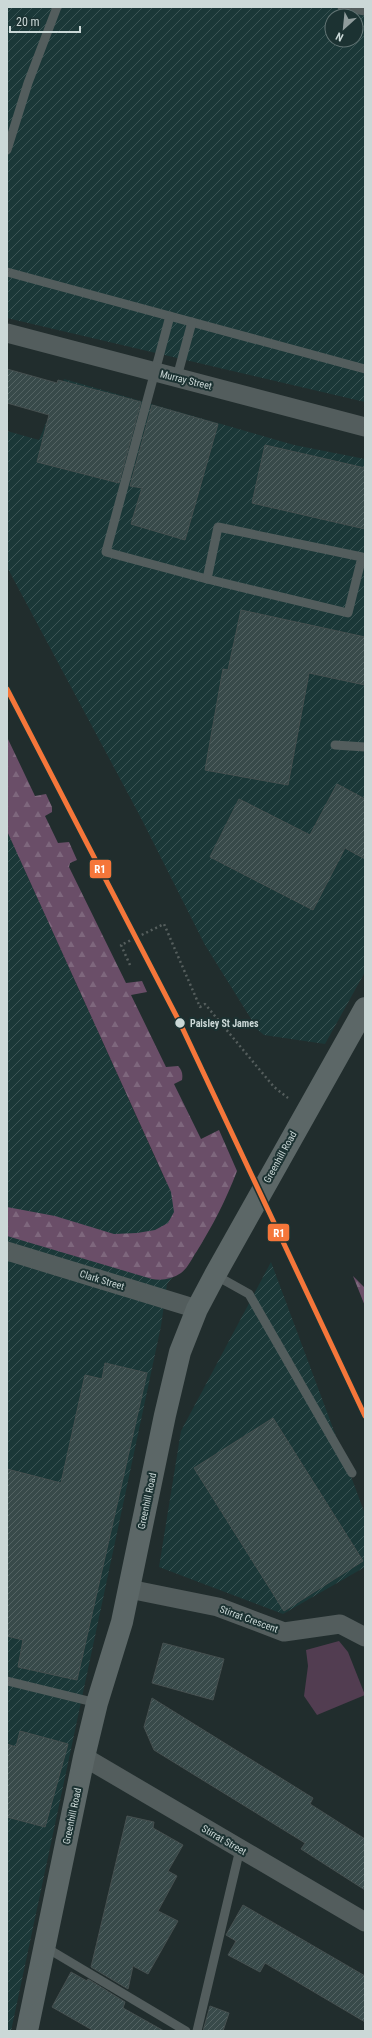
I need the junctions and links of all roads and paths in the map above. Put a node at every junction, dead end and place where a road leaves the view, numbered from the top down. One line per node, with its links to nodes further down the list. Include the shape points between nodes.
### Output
1 (57, 7): 4 (lane, via 28,83)
2 (342, 7): 3 (lane)
3 (365, 11)
4 (7, 150)
5 (7, 272): 6 (lane)
6 (170, 316): 7 (lane); 10 (lane)
7 (192, 322): 9 (lane); 11 (lane)
8 (7, 333): 10 (street, Murray Street)
9 (365, 369)
10 (155, 372): 11 (street, Murray Street); 14 (lane, via 106,552)
11 (177, 377): 12 (street, Murray Street)
12 (365, 427)
13 (363, 558): 14 (lane, via 218,528); 14 (lane, via 348,614)
14 (207, 579)
15 (335, 745): 16 (lane)
16 (365, 747)
17 (130, 965): 19 (path, via 121,945 164,924 200,1007 205,1004)
18 (365, 1008): 21 (street, Greenhill Road)
19 (274, 1087)
20 (7, 1251): 22 (street, Clark Street)
21 (215, 1275): 22 (street, Greenhill Road); 23 (lane, via 249,1294)
22 (197, 1309): 24 (street, Greenhill Road, via 180,1352)
23 (352, 1473)
24 (129, 1589): 25 (street, Stirrat Crescent, via 218,1607 284,1632 340,1624); 27 (street, Greenhill Road, via 122,1622)
25 (365, 1638)
26 (7, 1682): 27 (lane)
27 (97, 1703): 28 (street, Greenhill Road)
28 (84, 1757): 29 (street, Stirrat Street); 31 (street, Greenhill Road)
29 (240, 1849): 30 (street, Stirrat Street); 34 (lane)
30 (365, 1922)
31 (45, 1947): 32 (street, Greenhill Road); 33 (lane)
32 (27, 2031)
33 (186, 2031)
34 (197, 2031)

